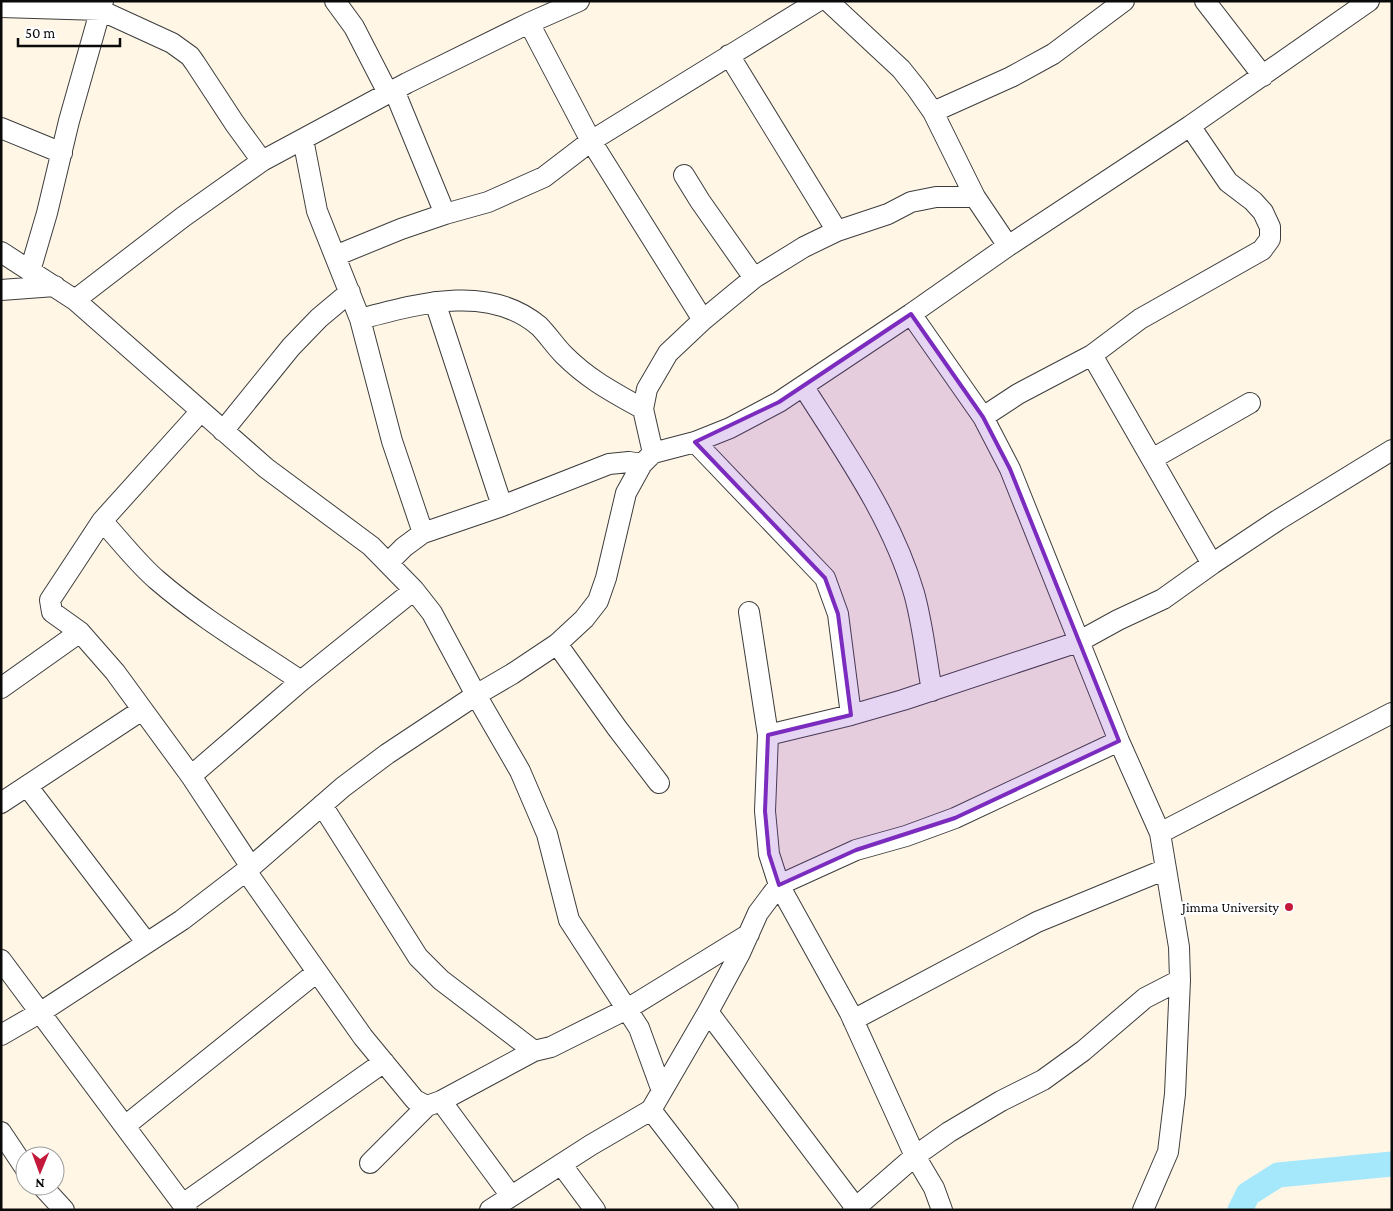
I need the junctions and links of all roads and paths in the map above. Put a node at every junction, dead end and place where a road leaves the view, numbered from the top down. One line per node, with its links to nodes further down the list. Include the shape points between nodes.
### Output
1 (335, 1): 13 (street, via 354,27)
2 (818, 1): 11 (street)
3 (828, 1): 14 (street, via 901,70)
4 (1124, 1): 14 (street, via 1053,54)
5 (1205, 1): 12 (street)
6 (1369, 1): 12 (street)
7 (575, 2): 10 (street)
8 (101, 6): 9 (street); 19 (street); 20 (street, via 172,43 190,56)
9 (1, 8)
10 (529, 23): 13 (street); 18 (street)
11 (729, 55): 18 (street); 24 (street)
12 (1263, 76): 15 (street)
13 (391, 92): 17 (street); 23 (street)
14 (933, 112): 22 (street)
15 (1190, 126): 25 (street); 38 (street, via 1228,182 1253,200 1263,212 1270,227 1270,239 1262,250 1140,318)
16 (1, 128): 19 (street)
17 (303, 139): 20 (street); 27 (street, via 317,211)
18 (591, 141): 23 (street, via 544,177 488,202); 37 (street)
19 (62, 153): 28 (street)
20 (262, 161): 33 (street)
21 (684, 174): 29 (street)
22 (975, 197): 24 (street, via 936,197 911,202); 25 (street)
23 (445, 214): 27 (street)
24 (837, 232): 29 (street, via 804,247)
25 (1008, 246): 35 (street)
26 (1, 252): 28 (street)
27 (335, 256): 32 (street)
28 (30, 271): 30 (street)
29 (754, 278): 37 (street)
30 (55, 286): 31 (street); 33 (street)
31 (1, 290)
32 (350, 292): 36 (street); 44 (street, via 291,347)
33 (75, 300): 42 (street)
34 (435, 302): 36 (street); 41 (street, via 491,302 518,313 539,327 564,356 594,382); 49 (street)
35 (911, 314): 39 (street); 43 (street)
36 (360, 319): 51 (street, via 392,441)
37 (703, 320): 41 (street, via 668,353 647,388)
38 (1092, 355): 43 (street, via 1018,394); 48 (street)
39 (803, 386): 45 (street, via 730,428); 61 (street, via 865,482 900,555 914,594)
40 (1250, 403): 48 (street)
41 (643, 409): 47 (street)
42 (201, 411): 44 (street); 50 (street)
43 (983, 417): 57 (street, via 1010,469)
44 (223, 431): 52 (street, via 266,468 371,546)
45 (695, 442): 47 (street); 65 (street, via 825,578 838,614)
46 (1392, 450): 53 (street)
47 (648, 458): 49 (street, via 609,464); 58 (street, via 626,493 598,601 584,620)
48 (1152, 459): 53 (street)
49 (502, 506): 51 (street)
50 (102, 521): 56 (street, via 50,600 52,612); 59 (street, via 155,579 202,616)
51 (423, 533): 52 (street)
52 (388, 563): 54 (street)
53 (1212, 564): 57 (street, via 1162,599)
54 (414, 590): 59 (street); 62 (street, via 451,646)
55 (749, 612): 66 (street)
56 (80, 632): 60 (street); 63 (street, via 116,672)
57 (1078, 642): 61 (street); 67 (street)
58 (557, 644): 62 (street); 69 (street)
59 (301, 680): 68 (street)
60 (1, 688)
61 (932, 691): 65 (street)
62 (476, 695): 72 (street, via 387,754); 82 (street, via 520,771 547,834 569,920)
63 (142, 710): 68 (street); 70 (street)
64 (1392, 713): 73 (street)
65 (851, 715): 66 (street)
66 (768, 735): 76 (street, via 765,811 769,854)
67 (1119, 741): 73 (street); 76 (street, via 954,818 856,850)
68 (191, 776): 74 (street)
69 (659, 783)
70 (27, 786): 71 (street); 78 (street)
71 (1, 803)
72 (322, 805): 74 (street); 87 (street, via 418,957 441,980)
73 (1160, 833): 75 (street)
74 (249, 869): 78 (street, via 182,920); 80 (street)
75 (1166, 869): 81 (street, via 1180,947); 85 (street, via 1038,922)
76 (779, 885): 77 (street, via 758,913); 85 (street)
77 (749, 934): 82 (street); 84 (street)
78 (146, 942): 83 (street)
79 (1, 960): 83 (street)
80 (317, 972): 88 (street); 92 (street)
81 (1180, 980): 95 (street, via 1144,998 1084,1051 1043,1080 993,1105); 107 (street, via 1175,1094 1168,1152)
82 (627, 1009): 87 (street, via 551,1047); 89 (street, via 639,1028)
83 (42, 1012): 86 (street); 92 (street)
84 (708, 1012): 89 (street); 101 (street)
85 (853, 1020): 95 (street)
86 (1, 1035)
87 (534, 1051): 90 (street)
88 (384, 1062): 90 (street, via 415,1100); 100 (street)
89 (662, 1092): 91 (street)
90 (434, 1104): 96 (street); 99 (street)
91 (651, 1110): 97 (street); 105 (street)
92 (125, 1126): 100 (street)
93 (1, 1132): 94 (street)
94 (15, 1153)
95 (915, 1156): 101 (street); 106 (street, via 934,1188)
96 (370, 1163)
97 (561, 1164): 99 (street); 104 (street)
98 (51, 1196): 102 (street)
99 (511, 1196): 103 (street)
100 (185, 1207)
101 (854, 1209)
102 (64, 1210)
103 (490, 1210)
104 (595, 1210)
105 (728, 1210)
106 (942, 1210)
107 (1143, 1210)

